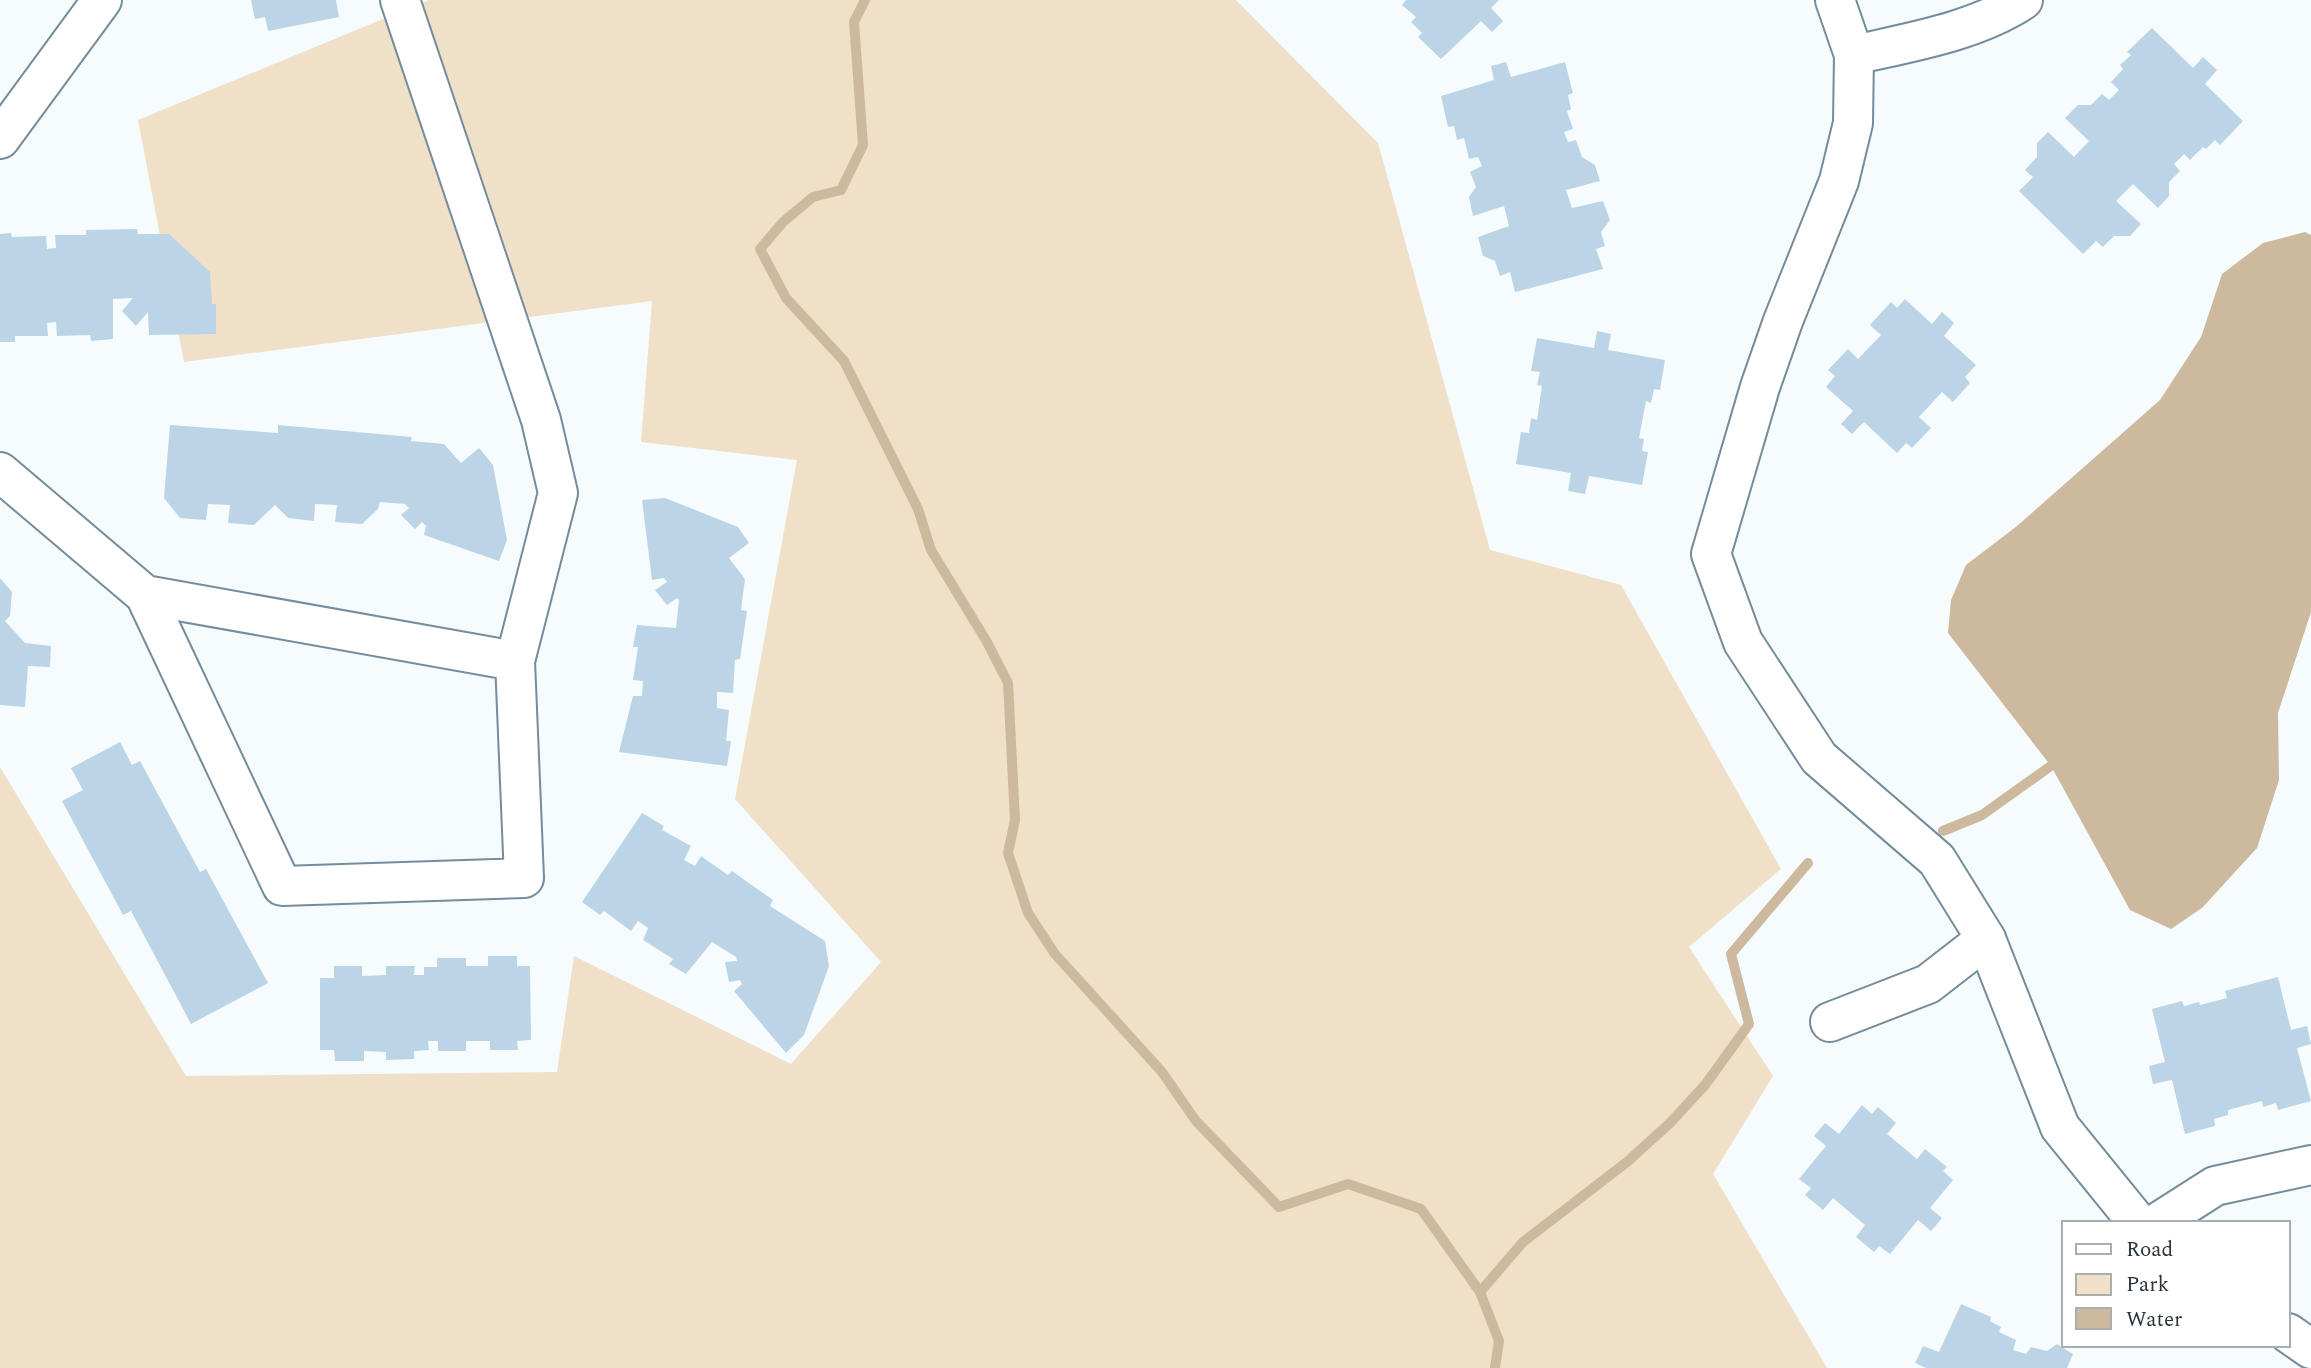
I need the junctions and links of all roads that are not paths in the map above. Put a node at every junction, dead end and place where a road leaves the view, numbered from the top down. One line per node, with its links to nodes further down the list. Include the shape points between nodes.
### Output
1 (102, 0): 6 (street)
2 (400, 0): 9 (street, via 541,420 558,493)
3 (1835, 0): 5 (street)
4 (2023, 0): 5 (street, via 2004,12 1942,33)
5 (1854, 55): 10 (street, via 1853,123 1839,181 1760,387 1710,554 1743,642 1819,758 1937,860)
6 (0, 139)
7 (0, 472): 8 (street)
8 (145, 595): 9 (street); 9 (street, via 282,886 524,878)
9 (515, 661)
10 (1986, 939): 11 (street, via 1928,984); 13 (street, via 2060,1127)
11 (1830, 1022)
12 (2311, 1165): 14 (street, via 2214,1186)
13 (2136, 1221)
14 (2160, 1221)
15 (2290, 1334): 16 (street)
16 (2311, 1349)

